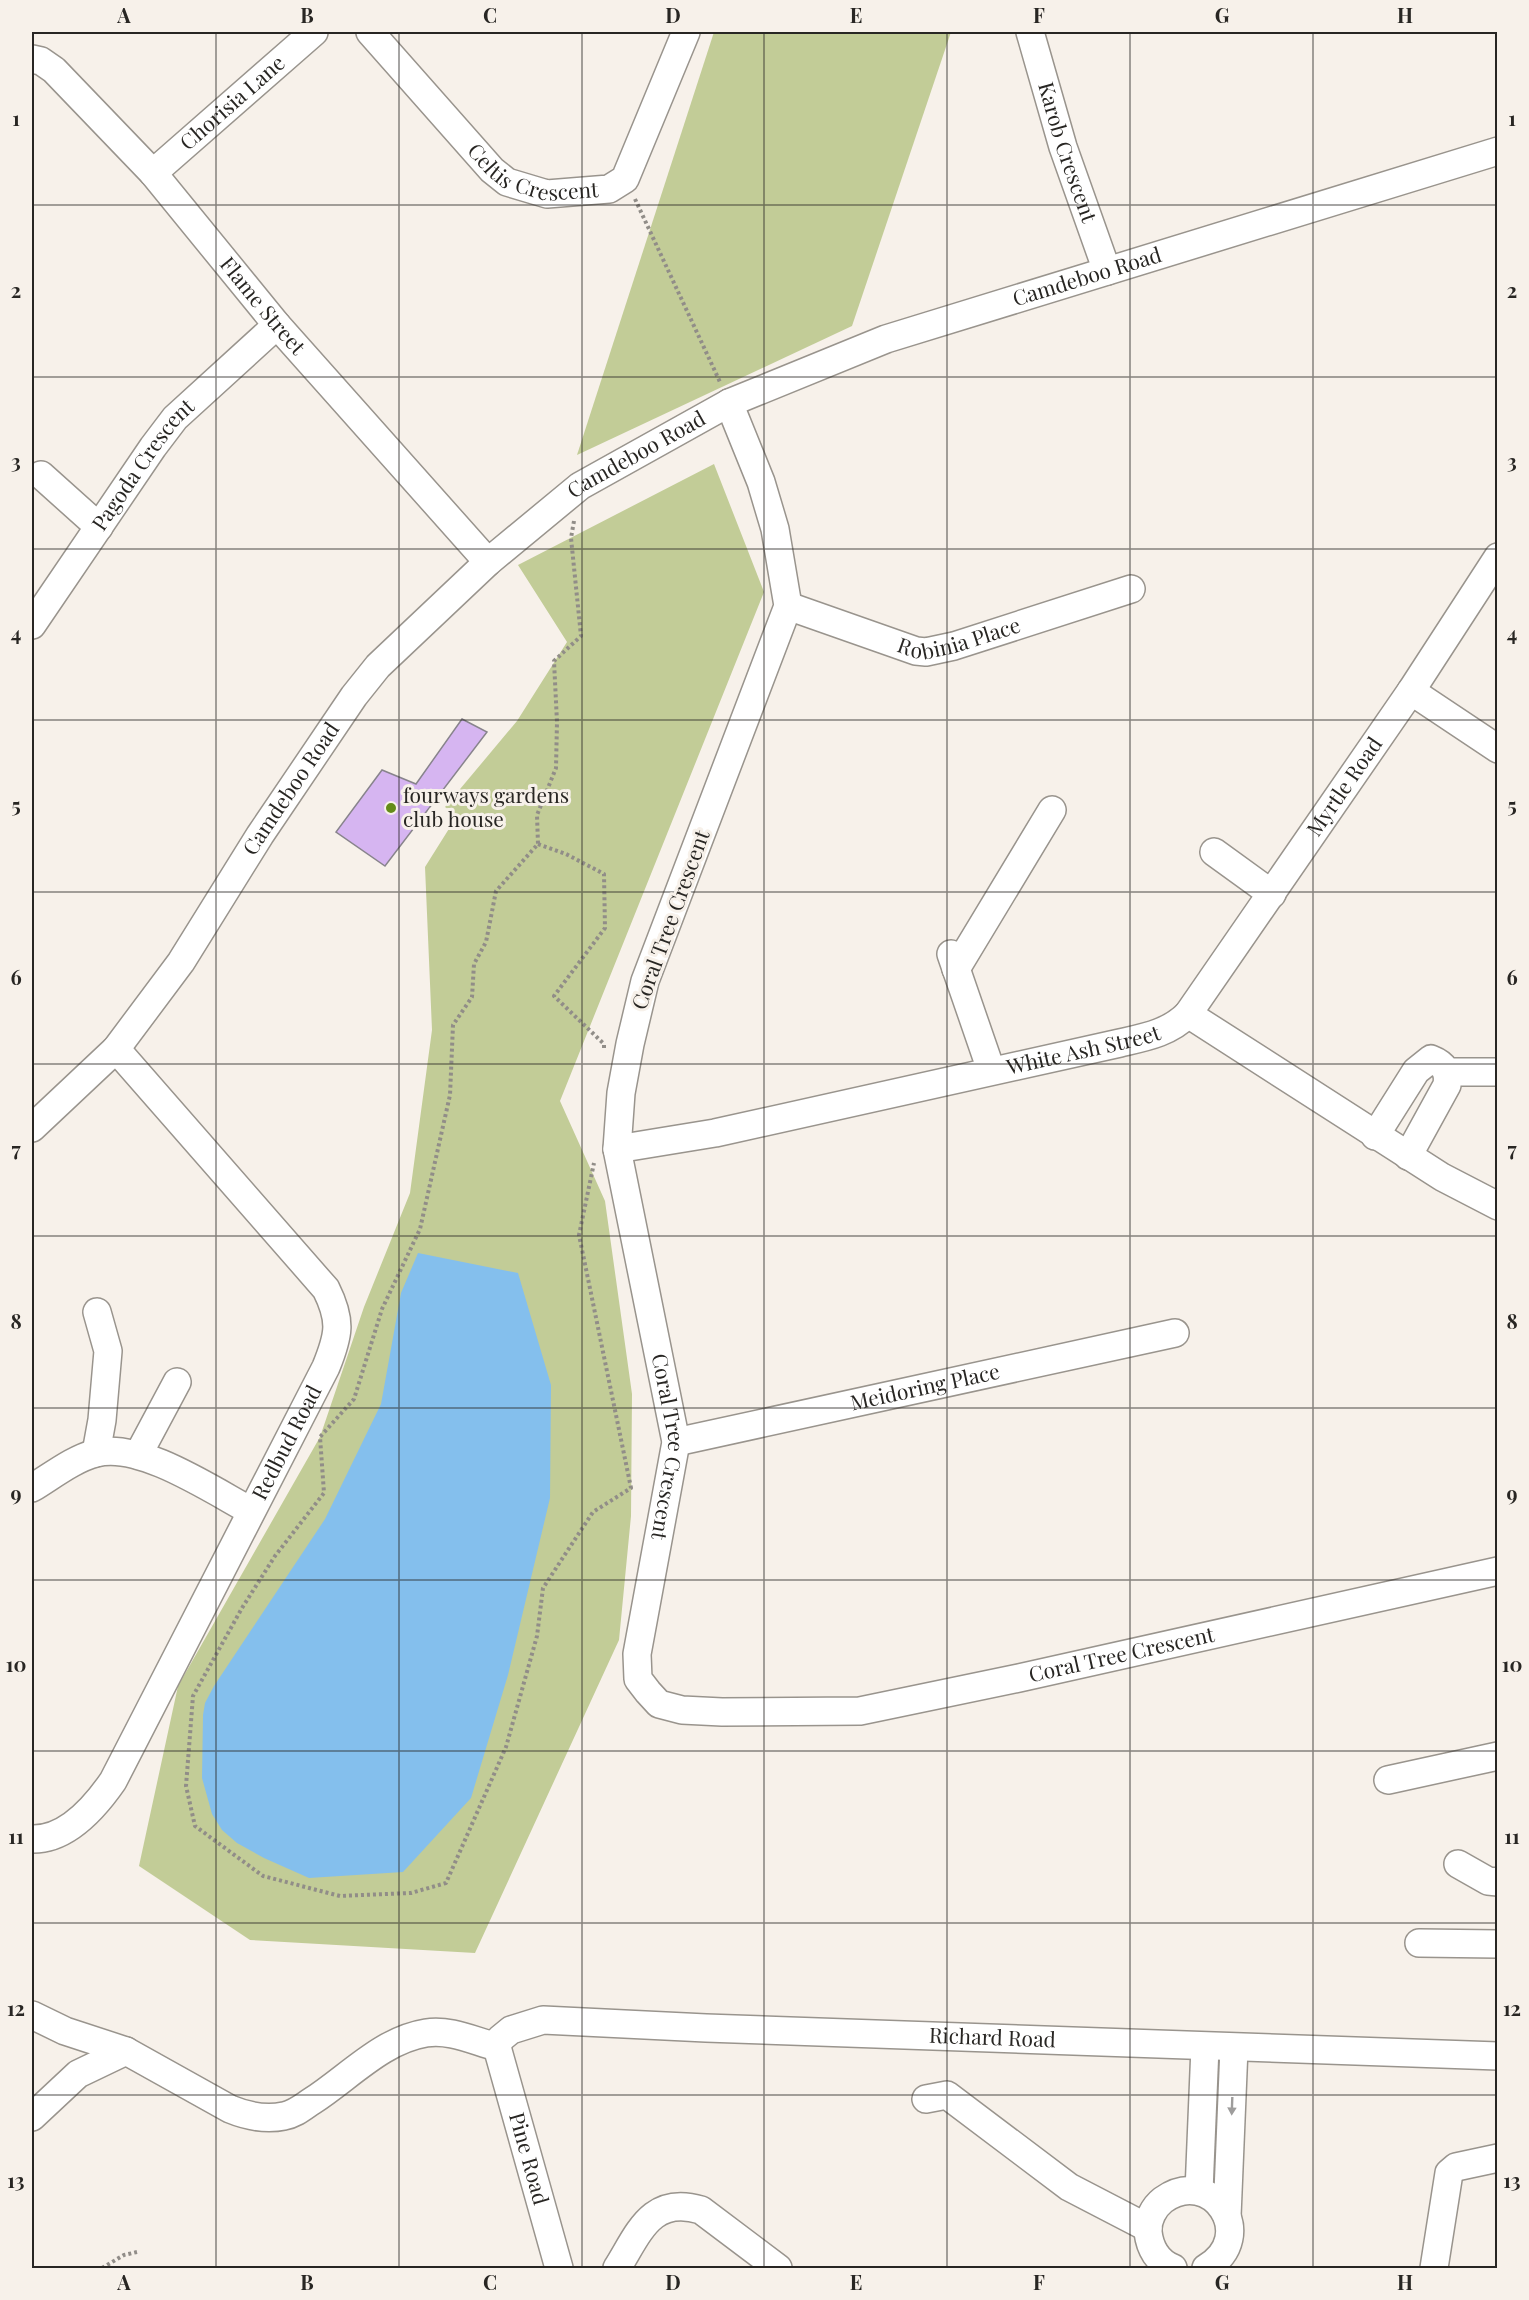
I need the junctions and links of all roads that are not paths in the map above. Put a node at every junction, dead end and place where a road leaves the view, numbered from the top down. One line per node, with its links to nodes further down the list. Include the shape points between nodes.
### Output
1 (314, 32): 7 (street, Chorisia Lane)
2 (370, 32): 3 (street, Celtis Crescent, via 482,160 507,182 547,194 609,189 626,179)
3 (686, 32)
4 (1029, 32): 8 (street, Karob Crescent, via 1063,147)
5 (32, 59): 7 (street, Flame Street, via 54,70)
6 (1497, 151): 8 (street, Camdeboo Road)
7 (153, 173): 9 (street, Flame Street)
8 (1107, 271): 10 (street, Camdeboo Road, via 886,339)
9 (277, 325): 12 (street, Pagoda Crescent, via 175,418); 14 (street, Flame Street)
10 (729, 403): 14 (street, Camdeboo Road, via 580,486); 16 (street, Coral Tree Crescent, via 776,529)
11 (41, 475): 12 (street)
12 (99, 527): 17 (street, Pagoda Crescent)
13 (1497, 557): 18 (street, Myrtle Road)
14 (488, 562): 24 (street, Camdeboo Road, via 378,666 354,696 181,962)
15 (1131, 589): 16 (street, Robinia Place, via 926,652 900,647)
16 (788, 606): 30 (street, Coral Tree Crescent, via 645,981)
17 (32, 625)
18 (1411, 691): 19 (street); 22 (street, Myrtle Road)
19 (1497, 749)
20 (1052, 810): 25 (street, via 954,962)
21 (1214, 852): 22 (street)
22 (1272, 894): 23 (street, Myrtle Road)
23 (1188, 1014): 25 (street, White Ash Street, via 1176,1026 1156,1035); 29 (street)
24 (116, 1049): 28 (street, Camdeboo Road); 40 (street, Redbud Road, via 326,1289 335,1307 338,1328 326,1367)
25 (991, 1070): 30 (street, White Ash Street, via 715,1133)
26 (1447, 1072): 27 (street); 29 (street, via 1431,1059 1421,1065); 31 (street, via 1447,1085)
27 (1497, 1072)
28 (32, 1128)
29 (1375, 1136): 31 (street)
30 (606, 1151): 36 (street, Coral Tree Crescent)
31 (1408, 1156): 32 (street)
32 (1497, 1206)
33 (97, 1312): 37 (street, via 108,1351)
34 (1175, 1333): 36 (street, Meidoring Place)
35 (177, 1382): 38 (street)
36 (676, 1442): 41 (street, Coral Tree Crescent, via 637,1654 638,1679 648,1692 659,1704 682,1710 860,1711)
37 (96, 1453): 38 (street, via 110,1450); 39 (street)
38 (138, 1455): 40 (street)
39 (32, 1488)
40 (251, 1510): 44 (street, Redbud Road, via 113,1781 99,1802 82,1817 59,1833)
41 (1497, 1571)
42 (1497, 1756): 43 (street)
43 (1388, 1780)
44 (32, 1839)
45 (1458, 1864): 46 (street)
46 (1497, 1882)
47 (1419, 1943): 48 (street)
48 (1497, 1944)
49 (32, 2015): 50 (street)
50 (65, 2031): 54 (street); 56 (street)
51 (497, 2047): 52 (street, Richard Road, via 511,2030 543,2020); 54 (street, via 444,2032 410,2036 392,2044 294,2113 268,2118 230,2109); 64 (street, Pine Road)
52 (1205, 2047): 53 (street, Richard Road); 60 (street)
53 (1234, 2048): 55 (street, Richard Road); 61 (street, one-way to 61)
54 (126, 2051): 56 (street)
55 (1497, 2056)
56 (78, 2074): 58 (street)
57 (926, 2099): 62 (street, via 947,2095 1069,2187)
58 (32, 2117)
59 (1497, 2158): 68 (street, via 1456,2167 1449,2173)
60 (1199, 2191): 61 (street, via 1211,2196); 62 (street, via 1171,2194 1155,2209)
61 (1227, 2216): 63 (street, via 1229,2241)
62 (1148, 2228): 67 (street, via 1149,2242 1156,2255)
63 (1213, 2267)
64 (559, 2268)
65 (617, 2268): 66 (street, via 649,2217 675,2206 701,2211)
66 (778, 2268)
67 (1173, 2268)
68 (1434, 2268)

